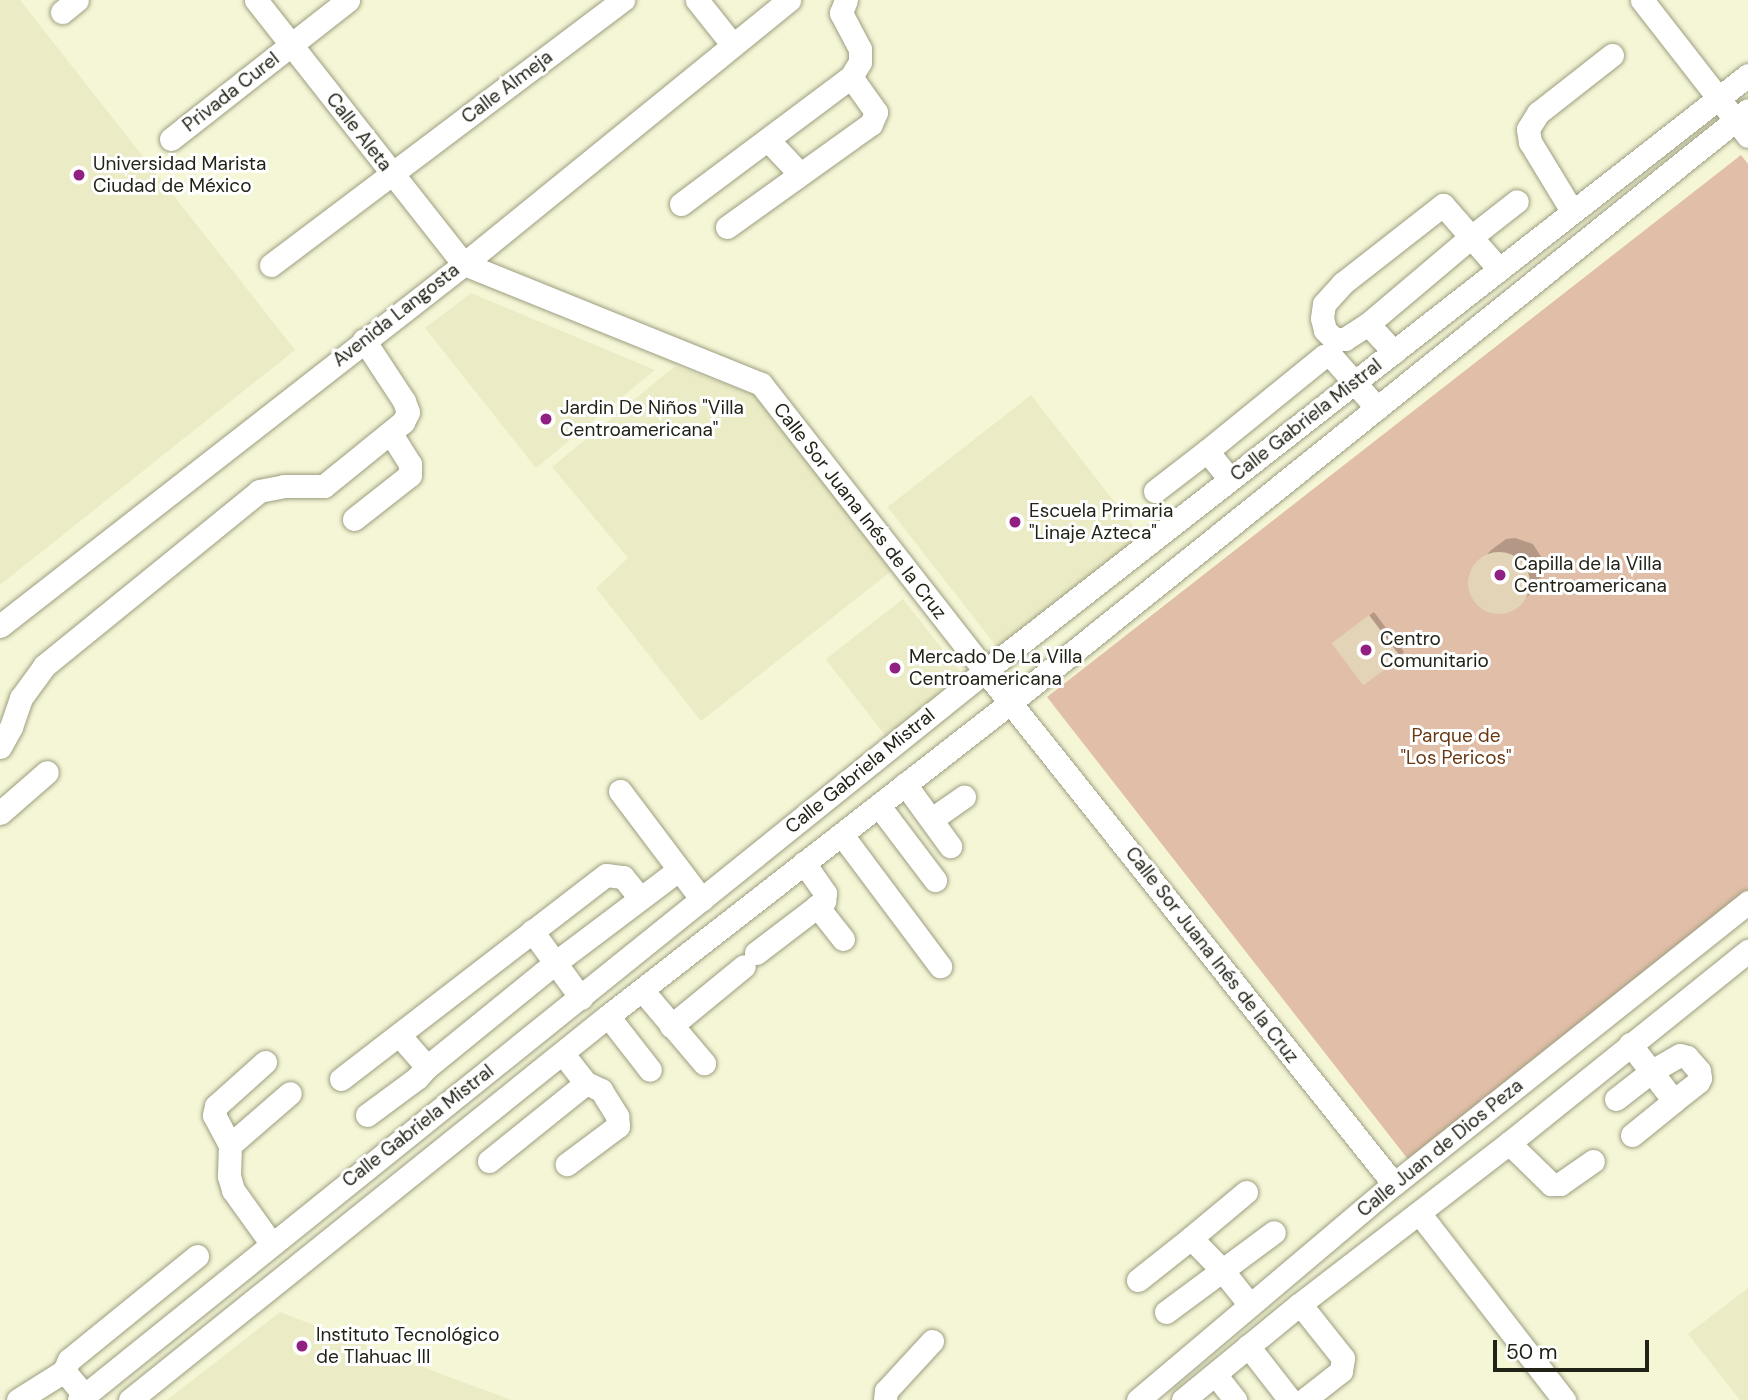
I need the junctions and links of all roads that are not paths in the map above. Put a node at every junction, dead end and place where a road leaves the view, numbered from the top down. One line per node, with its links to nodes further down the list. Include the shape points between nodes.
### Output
1 (256, 0): 8 (street, Calle Aleta)
2 (348, 0): 8 (street, Privada Curel)
3 (624, 0): 17 (street, Calle Almeja)
4 (697, 0): 9 (street)
5 (789, 0): 9 (street, Avenida Langosta)
6 (846, 0): 12 (street, via 841,13 860,49 860,62)
7 (1642, 0): 13 (street)
8 (291, 44): 15 (street, Privada Curel); 17 (street, Calle Aleta)
9 (732, 44): 24 (street, Avenida Langosta)
10 (1612, 55): 21 (street, via 1538,113 1528,129 1530,142)
11 (1748, 75): 13 (street, Calle Gabriela Mistral)
12 (851, 77): 16 (street); 18 (street, via 876,117)
13 (1718, 99): 14 (street); 21 (street, Calle Gabriela Mistral)
14 (1744, 122): 31 (street, Calle Gabriela Mistral)
15 (171, 139)
16 (768, 140): 18 (street); 20 (street)
17 (391, 173): 24 (street, Calle Aleta); 25 (street, Calle Almeja)
18 (800, 174): 22 (street)
19 (1517, 201): 23 (street)
20 (681, 204)
21 (1572, 211): 26 (street, Calle Gabriela Mistral)
22 (726, 227)
23 (1471, 237): 26 (street); 27 (street); 27 (street, via 1443,205 1343,283 1324,304 1325,330 1335,339 1345,339)
24 (464, 264): 28 (street, Avenida Langosta); 38 (street, Calle Sor Juana Inés de la Cruz, via 761,384)
25 (271, 265)
26 (1499, 270): 29 (street, Calle Gabriela Mistral)
27 (1368, 324): 29 (street)
28 (364, 340): 32 (street, via 408,412); 37 (street, Avenida Langosta)
29 (1394, 352): 30 (street, Calle Gabriela Mistral)
30 (1354, 382): 31 (street); 33 (street, via 1333,358 1324,356); 34 (street, Calle Gabriela Mistral)
31 (1377, 408): 39 (street, Calle Gabriela Mistral)
32 (391, 433): 36 (street, via 410,464 410,475); 40 (street, via 324,486 260,491 44,666 21,698)
33 (1207, 451): 34 (street); 35 (street)
34 (1230, 479): 38 (street, Calle Gabriela Mistral)
35 (1155, 491)
36 (354, 519)
37 (0, 626)
38 (985, 671): 39 (street, Calle Sor Juana Inés de la Cruz); 54 (street, Calle Gabriela Mistral)
39 (1011, 702): 42 (street, Calle Gabriela Mistral); 88 (street, Calle Sor Juana Inés de la Cruz)
40 (0, 747)
41 (47, 772): 46 (street)
42 (905, 784): 45 (street, Calle Gabriela Mistral); 47 (street)
43 (620, 791): 51 (street)
44 (964, 797): 47 (street)
45 (879, 806): 48 (street, Calle Gabriela Mistral); 52 (street)
46 (0, 813)
47 (932, 819): 49 (street)
48 (842, 835): 50 (street, Calle Gabriela Mistral); 61 (street)
49 (950, 846)
50 (804, 863): 56 (street, via 825,893); 62 (street, Calle Gabriela Mistral)
51 (677, 871): 53 (street); 54 (street)
52 (935, 880)
53 (639, 897): 57 (street, via 623,877 606,875); 60 (street)
54 (702, 900): 63 (street, Calle Gabriela Mistral)
55 (1748, 902): 88 (street, Calle Juan de Dios Peza)
56 (817, 906): 58 (street); 65 (street)
57 (532, 931): 60 (street); 66 (street)
58 (843, 939)
59 (1748, 951): 67 (street, Calle Juan de Dios Peza)
60 (555, 963): 63 (street); 73 (street)
61 (940, 966)
62 (642, 990): 64 (street, Calle Gabriela Mistral); 65 (street)
63 (581, 998): 79 (street, Calle Gabriela Mistral)
64 (608, 1016): 68 (street, Calle Gabriela Mistral); 71 (street)
65 (671, 1026): 70 (street)
66 (400, 1036): 73 (street); 74 (street)
67 (1630, 1044): 72 (street); 83 (street, Calle Juan de Dios Peza)
68 (563, 1054): 75 (street); 81 (street, Calle Gabriela Mistral)
69 (265, 1062): 84 (street, via 216,1106 214,1115)
70 (704, 1063)
71 (650, 1070)
72 (1652, 1072): 77 (street); 78 (street); 78 (street, via 1680,1055 1699,1072 1699,1082)
73 (422, 1073): 79 (street); 80 (street)
74 (341, 1079)
75 (586, 1083): 85 (street); 87 (street, via 601,1090 618,1126)
76 (290, 1093): 84 (street)
77 (1616, 1099)
78 (1674, 1101): 82 (street)
79 (443, 1105): 81 (street); 93 (street, Calle Gabriela Mistral)
80 (367, 1115)
81 (465, 1130): 106 (street, Calle Gabriela Mistral)
82 (1632, 1135)
83 (1509, 1143): 86 (street, via 1550,1184 1560,1184); 90 (street, Calle Juan de Dios Peza)
84 (230, 1144): 93 (street, via 233,1190)
85 (489, 1161)
86 (1593, 1161)
87 (567, 1164)
88 (1394, 1184): 98 (street, Calle Juan de Dios Peza)
89 (1246, 1192): 92 (street)
90 (1419, 1213): 97 (street, Calle Juan de Dios Peza); 113 (street)
91 (1274, 1232): 95 (street)
92 (1191, 1238): 95 (street); 96 (street)
93 (271, 1242): 104 (street, Calle Gabriela Mistral)
94 (197, 1256): 102 (street, via 69,1360)
95 (1222, 1270): 98 (street); 99 (street)
96 (1138, 1280)
97 (1300, 1304): 101 (street, Calle Juan de Dios Peza); 112 (street, via 1343,1358 1341,1371)
98 (1250, 1305): 108 (street, Calle Juan de Dios Peza)
99 (1166, 1312)
100 (932, 1341): 107 (street, via 886,1391)
101 (1248, 1346): 103 (street, Calle Juan de Dios Peza); 111 (street)
102 (64, 1371): 104 (street); 105 (street)
103 (1215, 1374): 109 (street, Calle Juan de Dios Peza); 110 (street)
104 (82, 1398)
105 (18, 1400)
106 (130, 1400)
107 (885, 1400)
108 (1138, 1400)
109 (1183, 1400)
110 (1235, 1400)
111 (1290, 1400)
112 (1304, 1400)
113 (1564, 1400)

